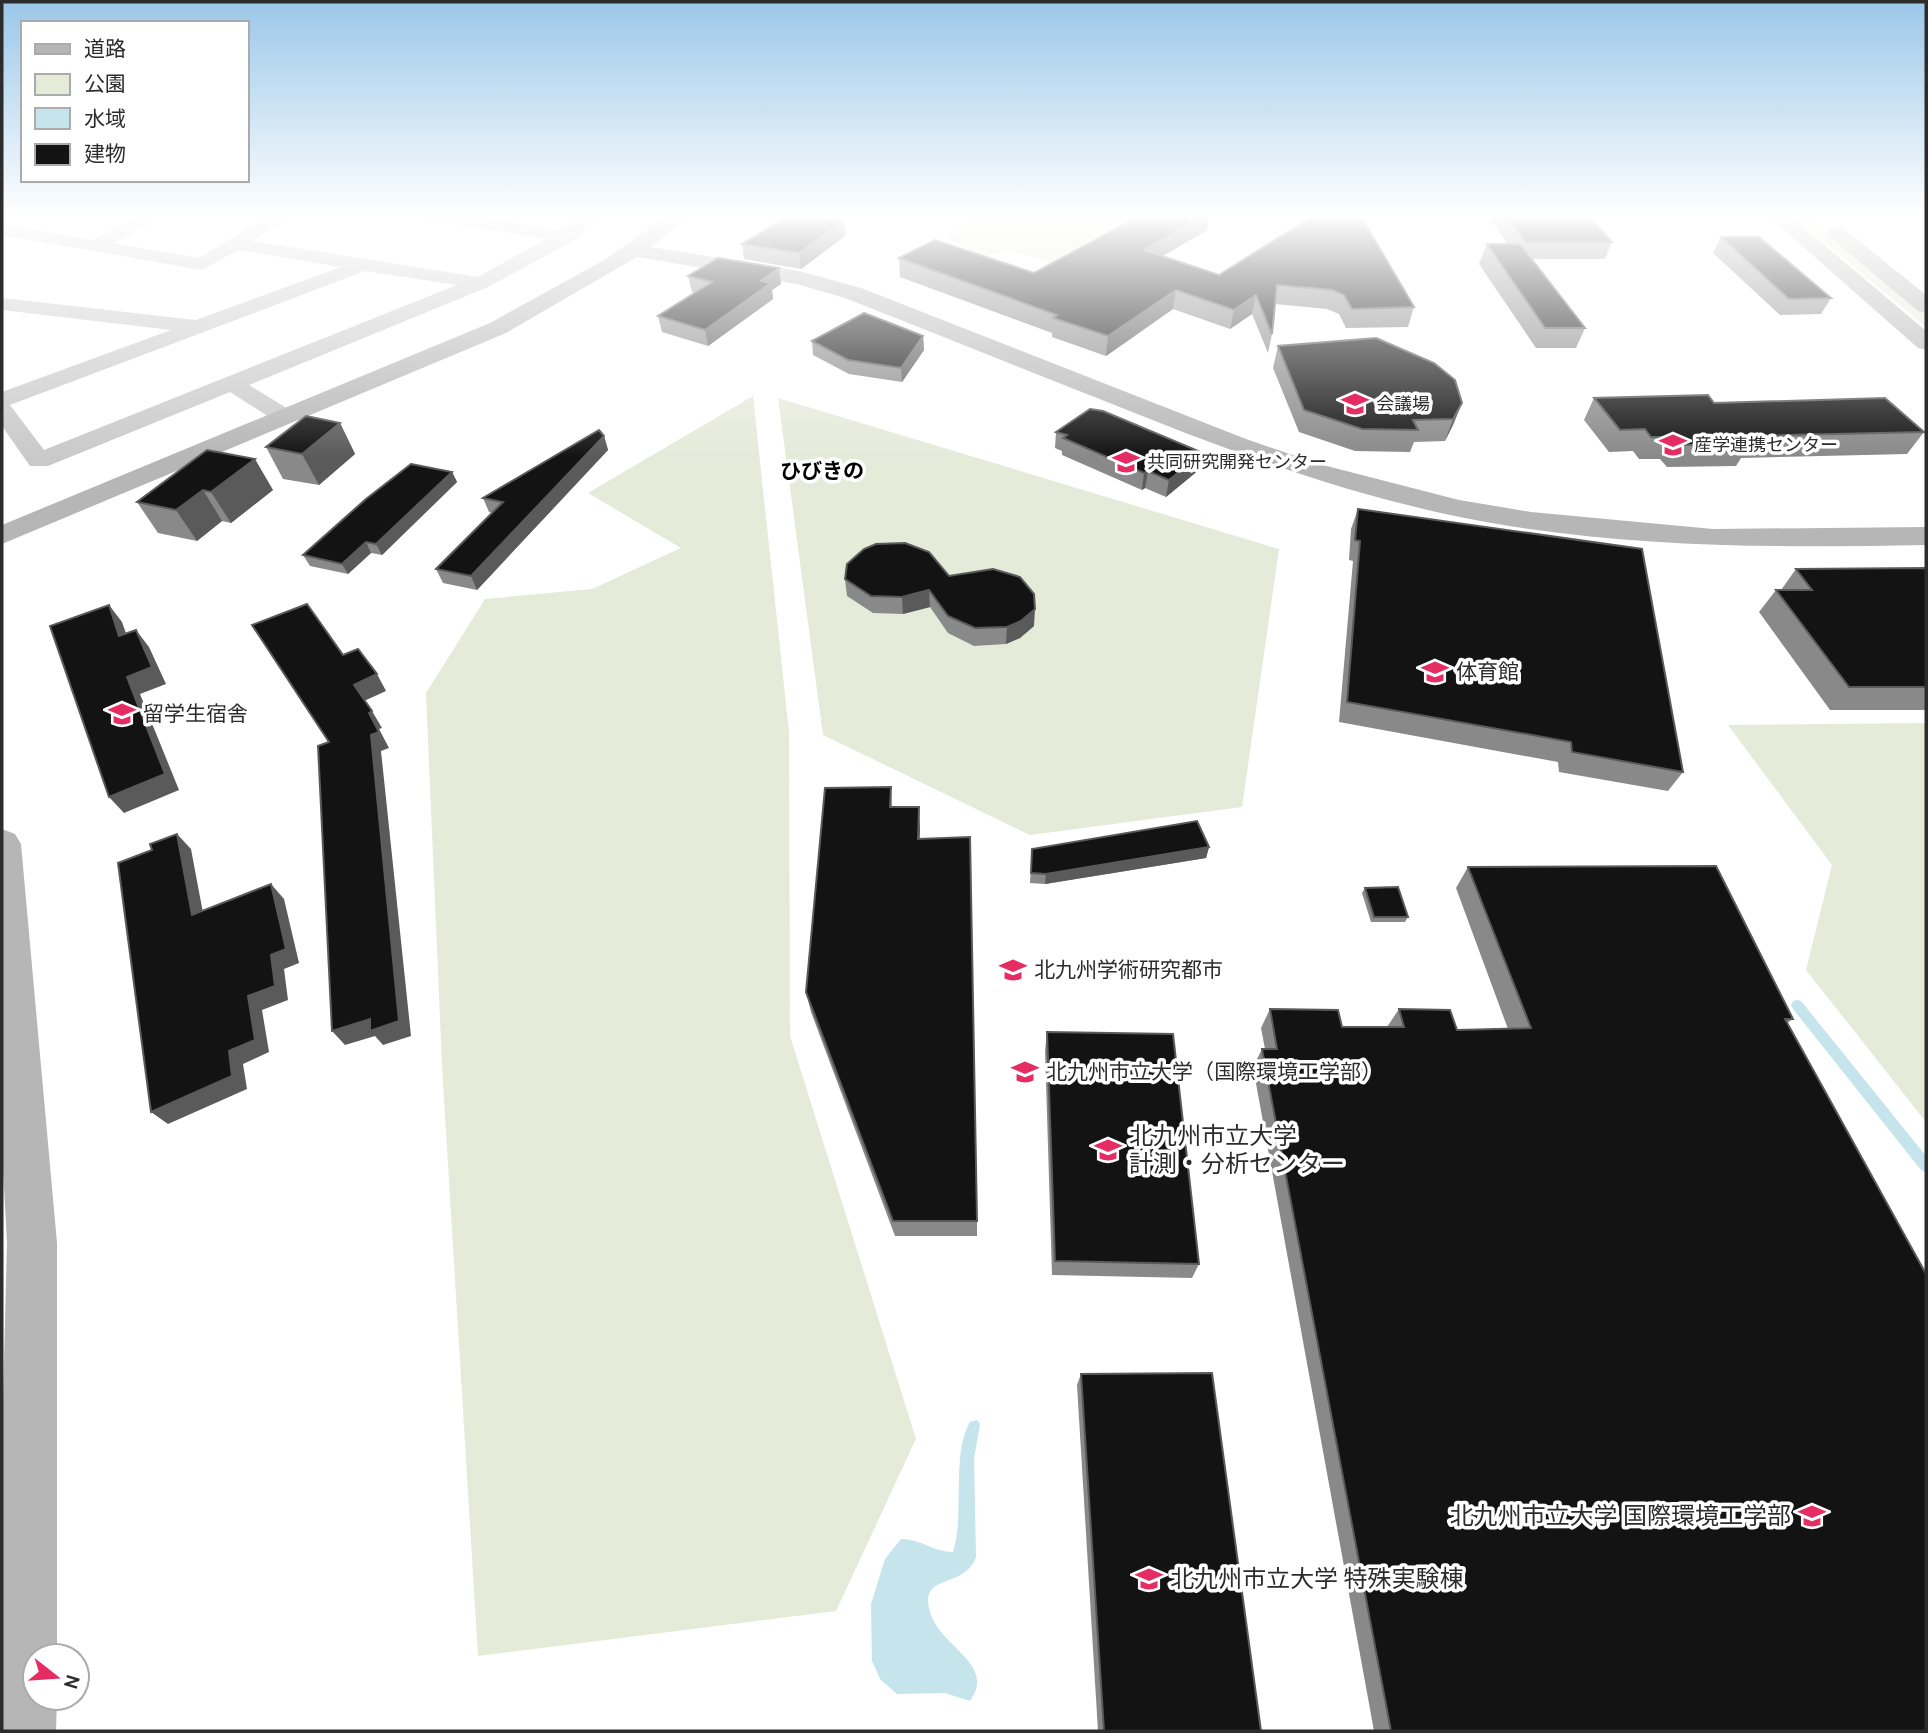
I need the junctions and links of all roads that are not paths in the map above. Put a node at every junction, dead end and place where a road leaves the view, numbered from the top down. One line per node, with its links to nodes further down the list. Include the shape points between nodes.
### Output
1 (281, 296): 7 (street)
2 (449, 296): 9 (street)
3 (560, 296): 12 (street, via 498,328)
4 (860, 296): 14 (street, via 1237,445 1309,470 1458,508 1628,533 1713,538)
5 (1871, 296): 8 (street)
6 (2, 304): 7 (street)
7 (201, 326): 10 (street)
8 (1926, 343)
9 (232, 384): 11 (street, via 39,461); 12 (street)
10 (2, 400)
11 (2, 410)
12 (285, 417): 13 (street)
13 (2, 535)
14 (1926, 536)
15 (2, 844): 16 (street, via 32,1243)
16 (25, 1731)

